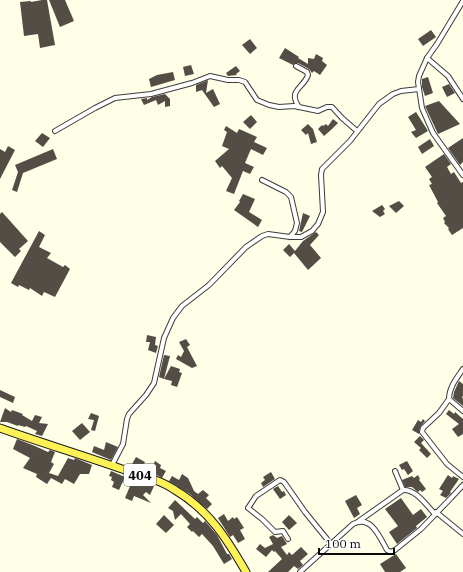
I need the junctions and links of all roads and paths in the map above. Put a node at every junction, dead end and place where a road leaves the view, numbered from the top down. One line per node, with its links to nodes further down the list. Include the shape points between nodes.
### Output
1 (462, 2): 2 (street)
2 (427, 58): 4 (street, via 419,76); 5 (street, via 448,76)
3 (296, 66): 6 (street, via 308,75 295,94 294,98)
4 (419, 90): 8 (street, via 393,94 379,104); 9 (street, via 422,108 433,134)
5 (463, 99)
6 (299, 107): 7 (street, via 269,105 257,100 245,82 210,76 151,94 115,98); 8 (street, via 318,111 332,107)
7 (55, 131)
8 (357, 131): 11 (street, via 321,172 323,212 318,224 305,236)
9 (463, 175)
10 (262, 180): 11 (street, via 286,192 290,197 297,223 296,231)
11 (290, 237): 16 (street, via 268,234 262,236 246,247 209,285 182,306 168,329 152,388 129,414 123,444)
12 (463, 369): 13 (street, via 451,389)
13 (449, 399): 14 (street); 18 (street, via 422,433 447,464)
14 (463, 411)
15 (0, 428): 16 (main road, 404)
16 (112, 465): 26 (main road, 404, via 158,482 184,496 217,526)
17 (395, 471): 20 (street)
18 (463, 477)
19 (463, 485): 21 (street)
20 (403, 490): 21 (street, via 413,492); 22 (street)
21 (435, 513): 22 (street, via 421,529 391,552 371,526); 23 (street)
22 (359, 521): 25 (street)
23 (463, 534)
24 (288, 539): 25 (street, via 283,531 275,532 248,508 256,496 280,480)
25 (331, 544): 27 (street)
26 (246, 572)
27 (300, 572)

